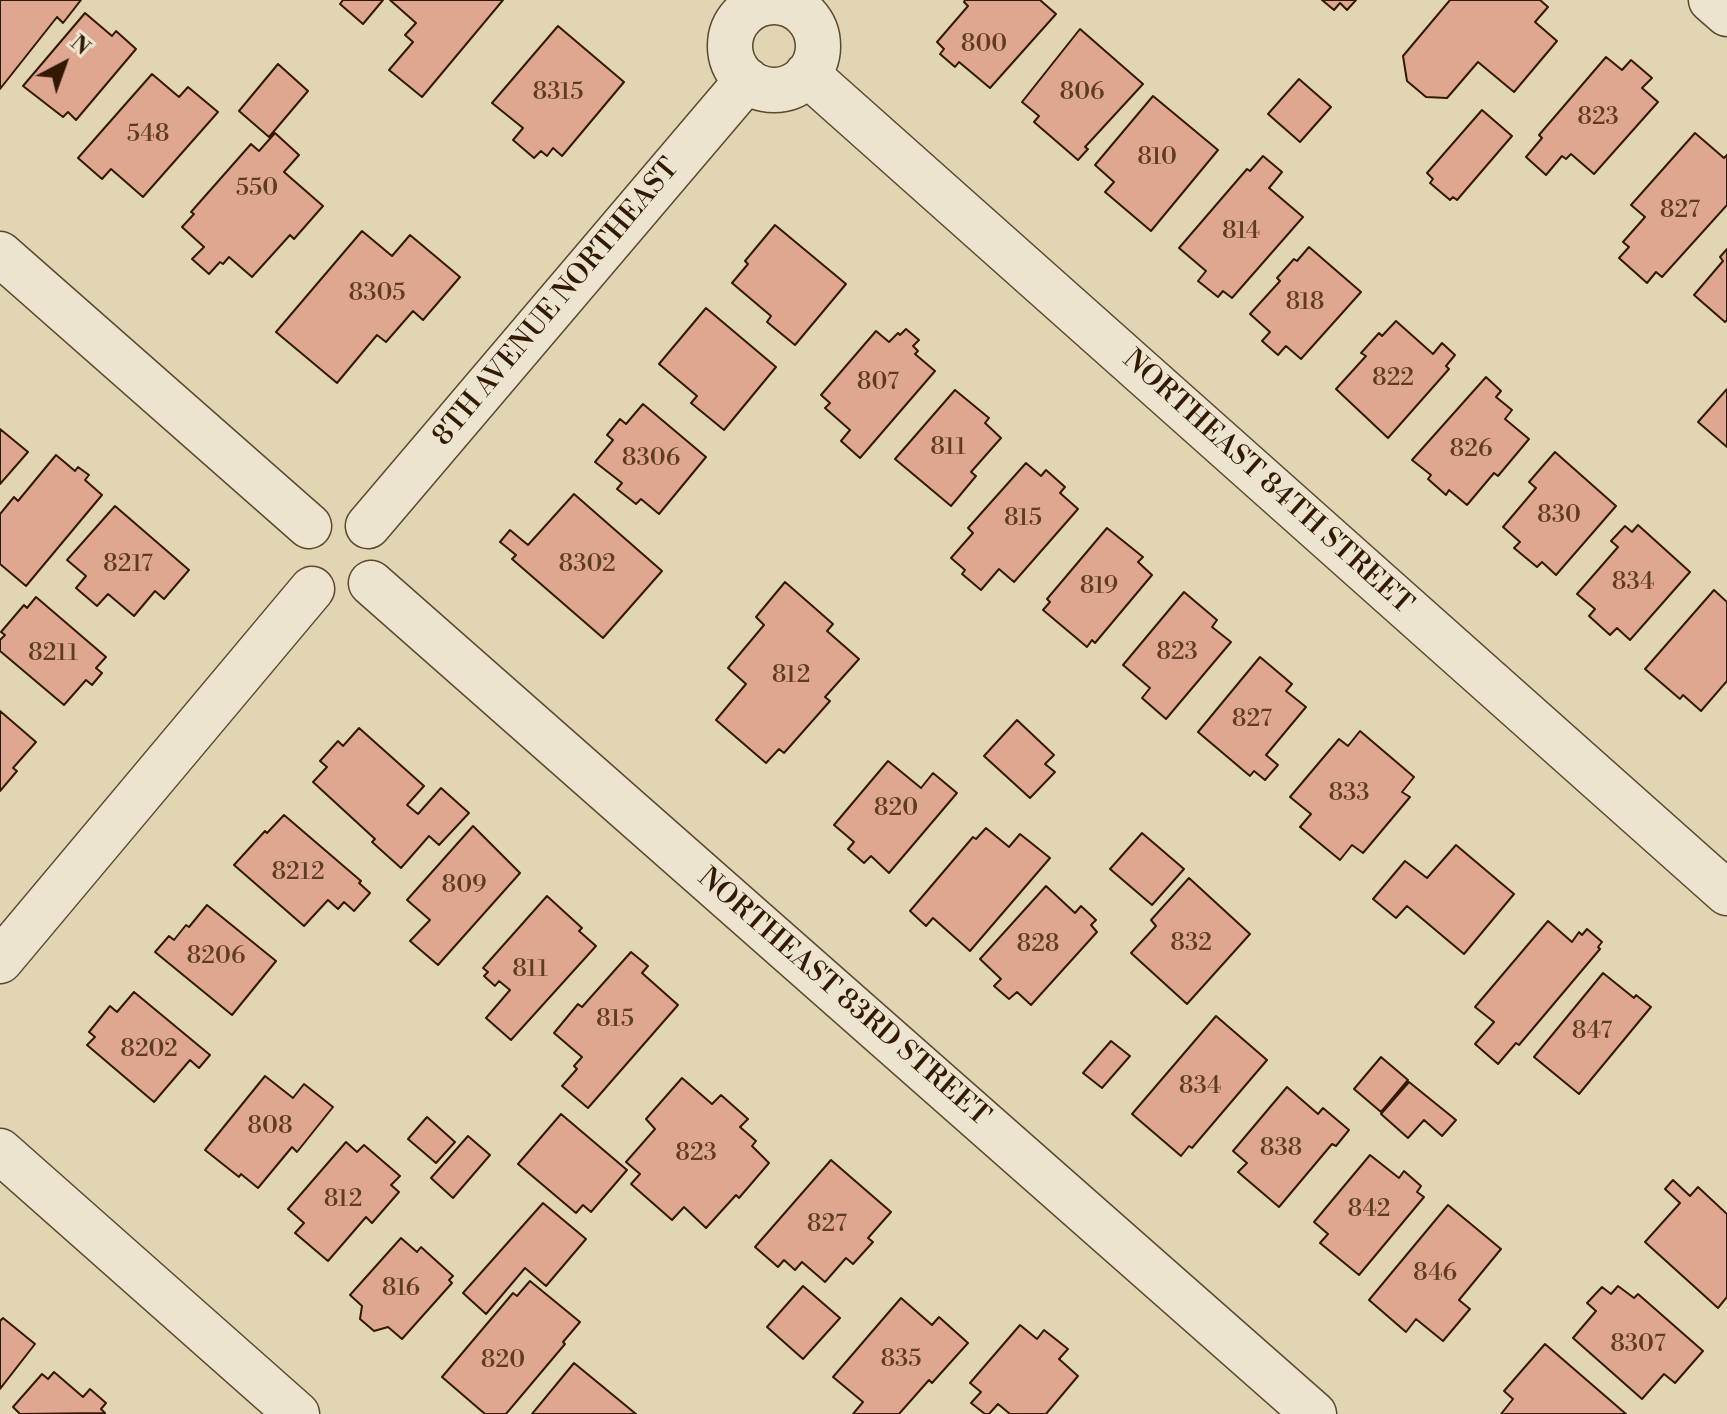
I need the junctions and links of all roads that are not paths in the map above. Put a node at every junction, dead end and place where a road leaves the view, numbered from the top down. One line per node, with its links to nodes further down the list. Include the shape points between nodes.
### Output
1 (1711, 0): 4 (street)
2 (734, 7): 3 (street, via 774,1); 6 (street, via 729,47)
3 (812, 7): 5 (street, via 818,53)
4 (1727, 14)
5 (807, 74): 6 (street, via 791,87 776,90); 12 (street, NORTHEAST 84TH STREET)
6 (747, 80): 9 (street, 8TH AVENUE NORTHEAST)
7 (0, 254): 8 (street)
8 (309, 526): 9 (street, via 344,513); 11 (street, via 296,555 298,569)
9 (368, 526): 10 (street, via 380,550)
10 (371, 583): 11 (street, via 343,599); 16 (street, NORTHEAST 83RD STREET)
11 (312, 589): 13 (street)
12 (1727, 893)
13 (0, 961)
14 (0, 1151): 15 (street)
15 (297, 1414)
16 (1314, 1414)

